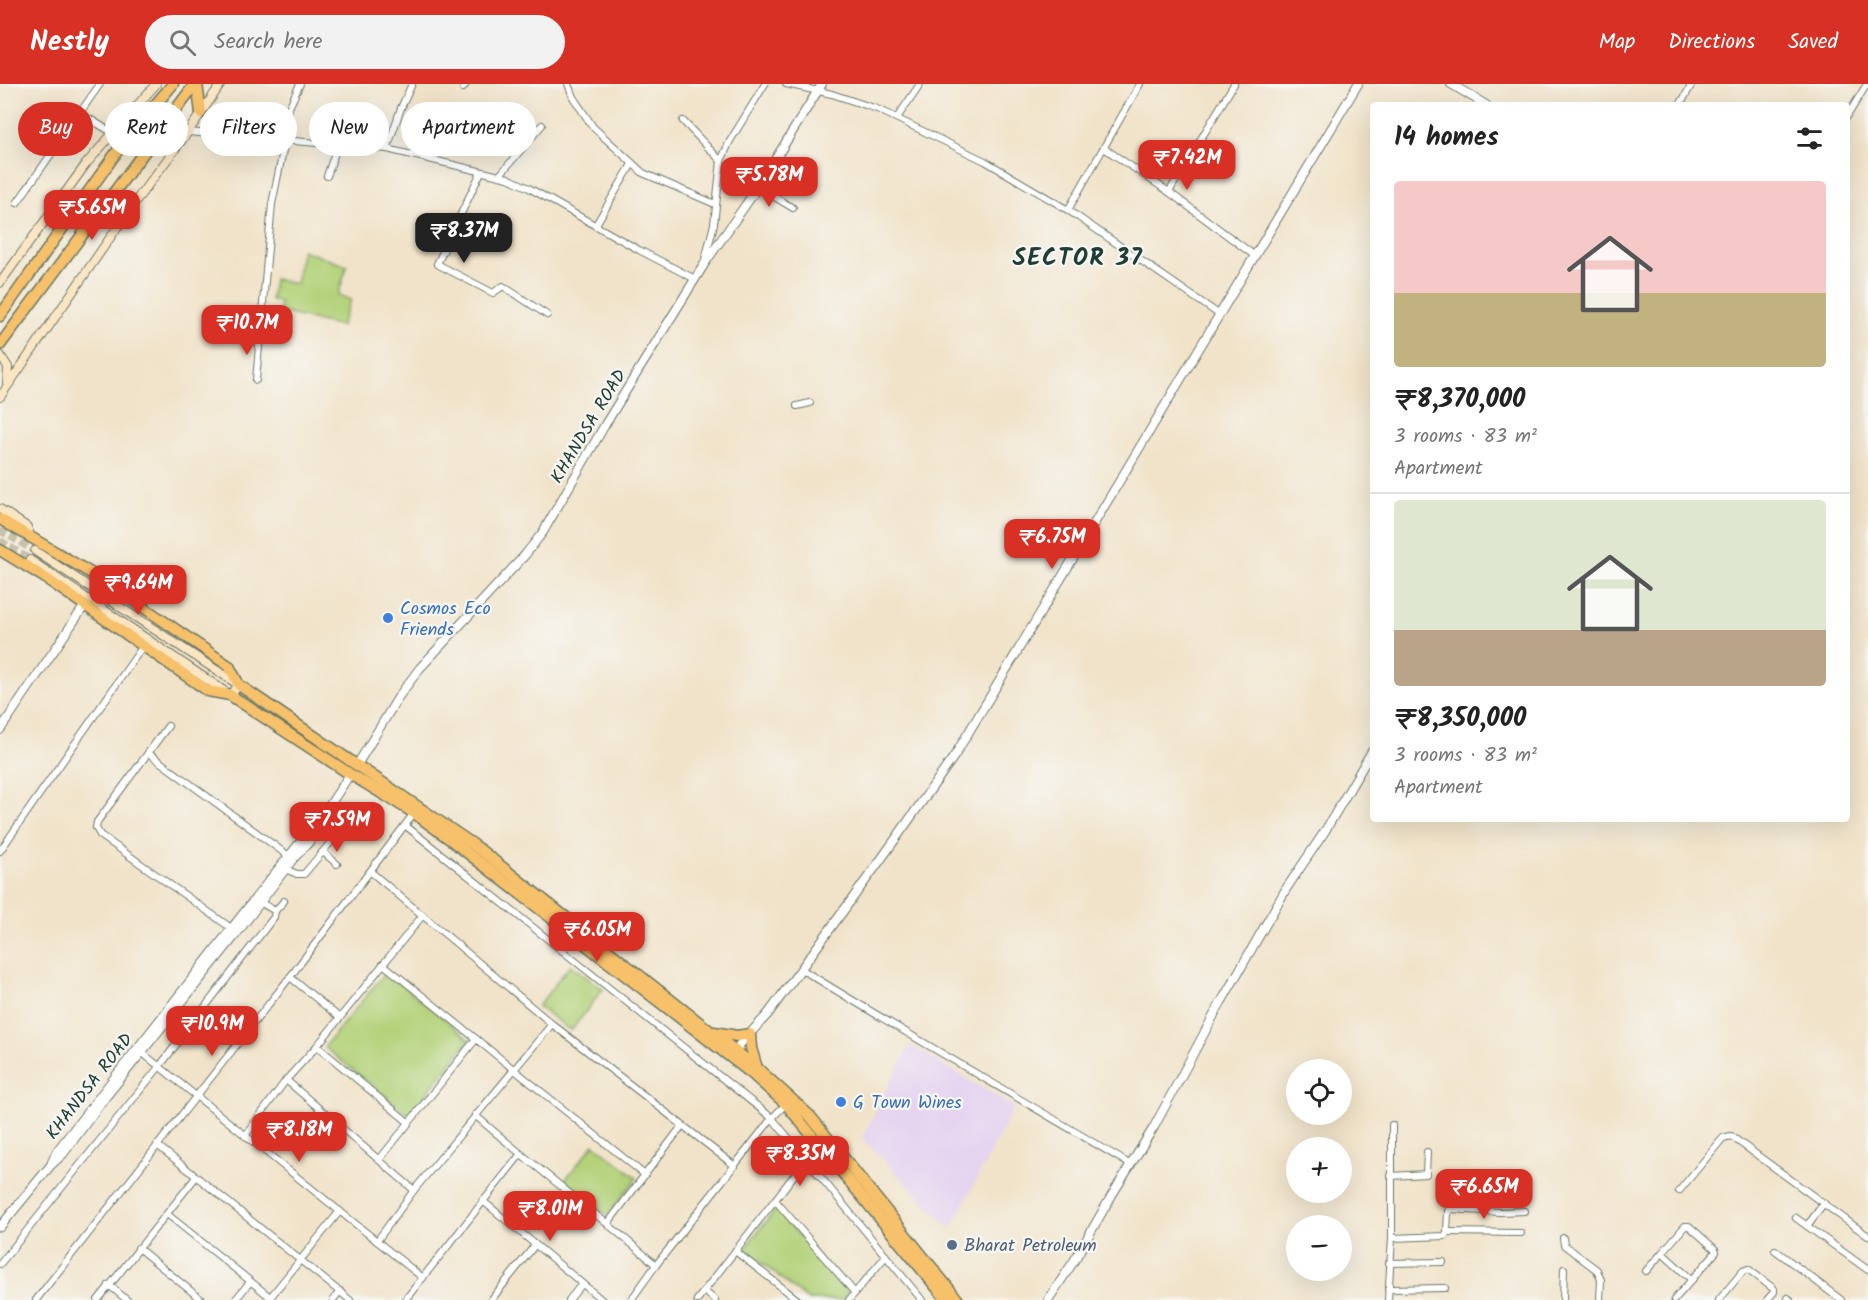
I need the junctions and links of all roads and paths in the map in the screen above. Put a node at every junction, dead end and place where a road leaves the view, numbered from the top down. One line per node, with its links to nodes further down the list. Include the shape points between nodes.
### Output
1 (100, 84): 19 (street)
2 (156, 84): 20 (main road)
3 (173, 84): 59 (highway, via 126,139)
4 (196, 84): 25 (highway); 60 (highway)
5 (221, 84): 21 (main road)
6 (300, 84): 22 (street)
7 (412, 84): 34 (street)
8 (568, 84): 42 (street, via 593,128)
9 (765, 84): 41 (street)
10 (786, 84): 18 (street)
11 (920, 84): 28 (street)
12 (1140, 84): 35 (street)
13 (1234, 84): 47 (street)
14 (1358, 84): 53 (street)
15 (1451, 84): 23 (street)
16 (1692, 84): 24 (street)
17 (1868, 84): 26 (street)
18 (820, 87): 28 (street); 46 (street, KHANDSA ROAD)
19 (88, 102)
20 (140, 102)
21 (209, 102)
22 (292, 102)
23 (1481, 102)
24 (1682, 102)
25 (200, 107)
26 (1850, 112)
27 (200, 114): 31 (main road)
28 (897, 118): 51 (street, via 985,161)
29 (684, 121): 41 (street)
30 (542, 125): 45 (street)
31 (188, 132): 32 (street)
32 (200, 133)
33 (105, 141): 56 (main road)
34 (389, 143)
35 (1104, 148): 47 (street); 51 (street)
36 (389, 149): 43 (street)
37 (50, 156): 48 (street)
38 (170, 156): 63 (main road)
39 (282, 156): 62 (street, via 272,204)
40 (334, 156): 44 (street)
41 (721, 161): 49 (street)
42 (632, 164): 49 (street, via 643,173); 52 (street)
43 (481, 172): 45 (street); 57 (street, via 436,264 493,293 503,286)
44 (327, 176)
45 (499, 176): 52 (street)
46 (758, 187): 50 (street); 54 (street, KHANDSA ROAD)
47 (1169, 192): 53 (street)
48 (17, 203)
49 (715, 204): 54 (street)
50 (793, 208)
51 (1068, 210): 58 (street)
52 (595, 225): 55 (street)
53 (1255, 256): 58 (street)
54 (705, 263): 55 (street, KHANDSA ROAD)
55 (695, 279): 79 (street, KHANDSA ROAD, via 543,532 420,668)
56 (0, 283)
57 (547, 315)
58 (1220, 315): 96 (street, via 955,755)
59 (0, 316)
60 (0, 345)
61 (0, 355): 63 (main road, via 8,367)
62 (256, 380)
63 (7, 387): 64 (main road)
64 (0, 397)
65 (810, 403): 66 (street)
66 (797, 406)
67 (0, 509): 69 (main road, via 27,527)
68 (0, 519): 69 (highway)
69 (31, 538): 73 (highway, via 111,585 229,666)
70 (0, 550): 71 (highway)
71 (85, 605): 72 (highway); 76 (street)
72 (143, 646): 74 (highway, via 208,691); 84 (street)
73 (239, 684): 74 (main road); 74 (main road, via 32,555); 79 (highway)
74 (230, 695): 79 (highway)
75 (168, 726): 77 (street)
76 (0, 730)
77 (148, 753): 86 (street); 94 (street, via 96,828 100,835)
78 (1370, 754): 124 (street, via 1287,889)
79 (353, 770): 80 (street, KHANDSA ROAD); 81 (highway); 83 (highway)
80 (328, 808): 85 (street, via 346,824); 86 (street, KHANDSA ROAD, via 309,842)
81 (414, 813): 82 (street); 83 (highway)
82 (406, 826): 89 (street); 113 (street)
83 (453, 836): 100 (highway); 105 (highway)
84 (0, 851)
85 (323, 852): 87 (street); 88 (street, via 304,874)
86 (291, 858): 88 (street, KHANDSA ROAD); 94 (street, KHANDSA ROAD)
87 (337, 864)
88 (285, 869): 91 (street, KHANDSA ROAD)
89 (371, 872): 93 (street); 97 (street)
90 (284, 901): 92 (street)
91 (260, 902): 92 (street); 94 (street, KHANDSA ROAD)
92 (275, 911): 106 (street)
93 (423, 915): 95 (street); 99 (street)
94 (235, 930): 104 (street, KHANDSA ROAD)
95 (384, 964): 98 (street); 102 (street)
96 (801, 969): 101 (street); 124 (street)
97 (290, 977): 98 (street); 110 (street)
98 (340, 1018): 103 (street)
99 (552, 1024): 108 (street); 116 (street)
100 (709, 1030): 101 (highway); 105 (highway)
101 (750, 1034): 105 (street); 107 (highway)
102 (476, 1039): 108 (street); 114 (street)
103 (317, 1046): 109 (street); 114 (street)
104 (139, 1051): 106 (street); 140 (street, KHANDSA ROAD, via 63,1154)
105 (732, 1053): 107 (highway); 111 (highway)
106 (159, 1067): 110 (street); 156 (street)
107 (757, 1068): 118 (highway, via 804,1110)
108 (516, 1070): 112 (street); 126 (street)
109 (286, 1080): 117 (street); 122 (street)
110 (196, 1096): 117 (street); 119 (street)
111 (786, 1104): 113 (street); 118 (highway)
112 (475, 1115): 121 (street); 129 (street)
113 (772, 1118): 123 (street); 125 (street)
114 (408, 1122): 122 (street)
115 (1392, 1125): 127 (street)
116 (682, 1126): 125 (street); 126 (street)
117 (245, 1136): 134 (street)
118 (827, 1144): 189 (highway); 190 (highway)
119 (157, 1145): 128 (street); 172 (street)
120 (1427, 1152): 127 (street, via 1426,1174)
121 (520, 1155): 132 (street); 138 (street)
122 (379, 1160): 129 (street)
123 (806, 1160): 131 (street); 152 (street)
124 (1131, 1165): 191 (street)
125 (735, 1166): 157 (street)
126 (645, 1175): 138 (street)
127 (1391, 1176): 144 (street)
128 (196, 1177): 136 (street); 153 (street)
129 (414, 1190): 146 (street)
130 (1679, 1191): 133 (street, via 1727,1135)
131 (775, 1200): 150 (street); 170 (street)
132 (483, 1201): 147 (street); 161 (street)
133 (1824, 1203): 139 (street); 143 (street)
134 (340, 1211): 146 (street); 153 (street)
135 (1524, 1211): 141 (street, via 1449,1210)
136 (167, 1214): 148 (street); 163 (street)
137 (1796, 1218): 139 (street)
138 (608, 1223): 157 (street)
139 (1807, 1226): 159 (street)
140 (0, 1227)
141 (1447, 1232): 142 (street); 144 (street, via 1444,1236)
142 (1521, 1233)
143 (1868, 1236)
144 (1392, 1238): 155 (street)
145 (1563, 1238): 194 (street, via 1564,1245 1597,1270)
146 (377, 1241): 161 (street)
147 (535, 1245): 164 (street); 180 (street)
148 (138, 1248): 165 (street); 175 (street)
149 (1775, 1250): 198 (street)
150 (735, 1251): 169 (street); 186 (street)
151 (1662, 1253): 160 (street); 162 (street); 162 (street, via 1682,1228 1689,1226 1715,1249)
152 (886, 1256): 170 (street); 188 (street)
153 (300, 1260): 168 (street); 171 (street)
154 (1443, 1262): 155 (street)
155 (1389, 1263): 167 (street)
156 (0, 1264)
157 (656, 1265): 183 (street)
158 (1564, 1269): 193 (street)
159 (1868, 1270)
160 (1646, 1271)
161 (423, 1278): 179 (street)
162 (1692, 1280): 195 (street)
163 (250, 1282): 171 (street); 176 (street)
164 (582, 1284): 181 (street); 182 (street)
165 (108, 1285): 173 (street); 174 (street)
166 (1445, 1288): 167 (street)
167 (1388, 1289): 192 (street)
168 (340, 1291): 177 (street); 178 (street)
169 (704, 1291): 184 (street); 185 (street)
170 (855, 1293): 187 (street)
171 (268, 1299)
172 (36, 1300)
173 (98, 1300)
174 (127, 1300)
175 (202, 1300)
176 (236, 1300)
177 (333, 1300)
178 (350, 1300)
179 (405, 1300)
180 (491, 1300)
181 (569, 1300)
182 (602, 1300)
183 (631, 1300)
184 (697, 1300)
185 (715, 1300)
186 (798, 1300)
187 (849, 1300)
188 (922, 1300)
189 (947, 1300)
190 (958, 1300)
191 (1048, 1300)
192 (1388, 1300)
193 (1563, 1300)
194 (1600, 1300)
195 (1674, 1300)
196 (1719, 1300): 197 (street, via 1748,1269 1774,1289)
197 (1767, 1300)
198 (1841, 1300)

